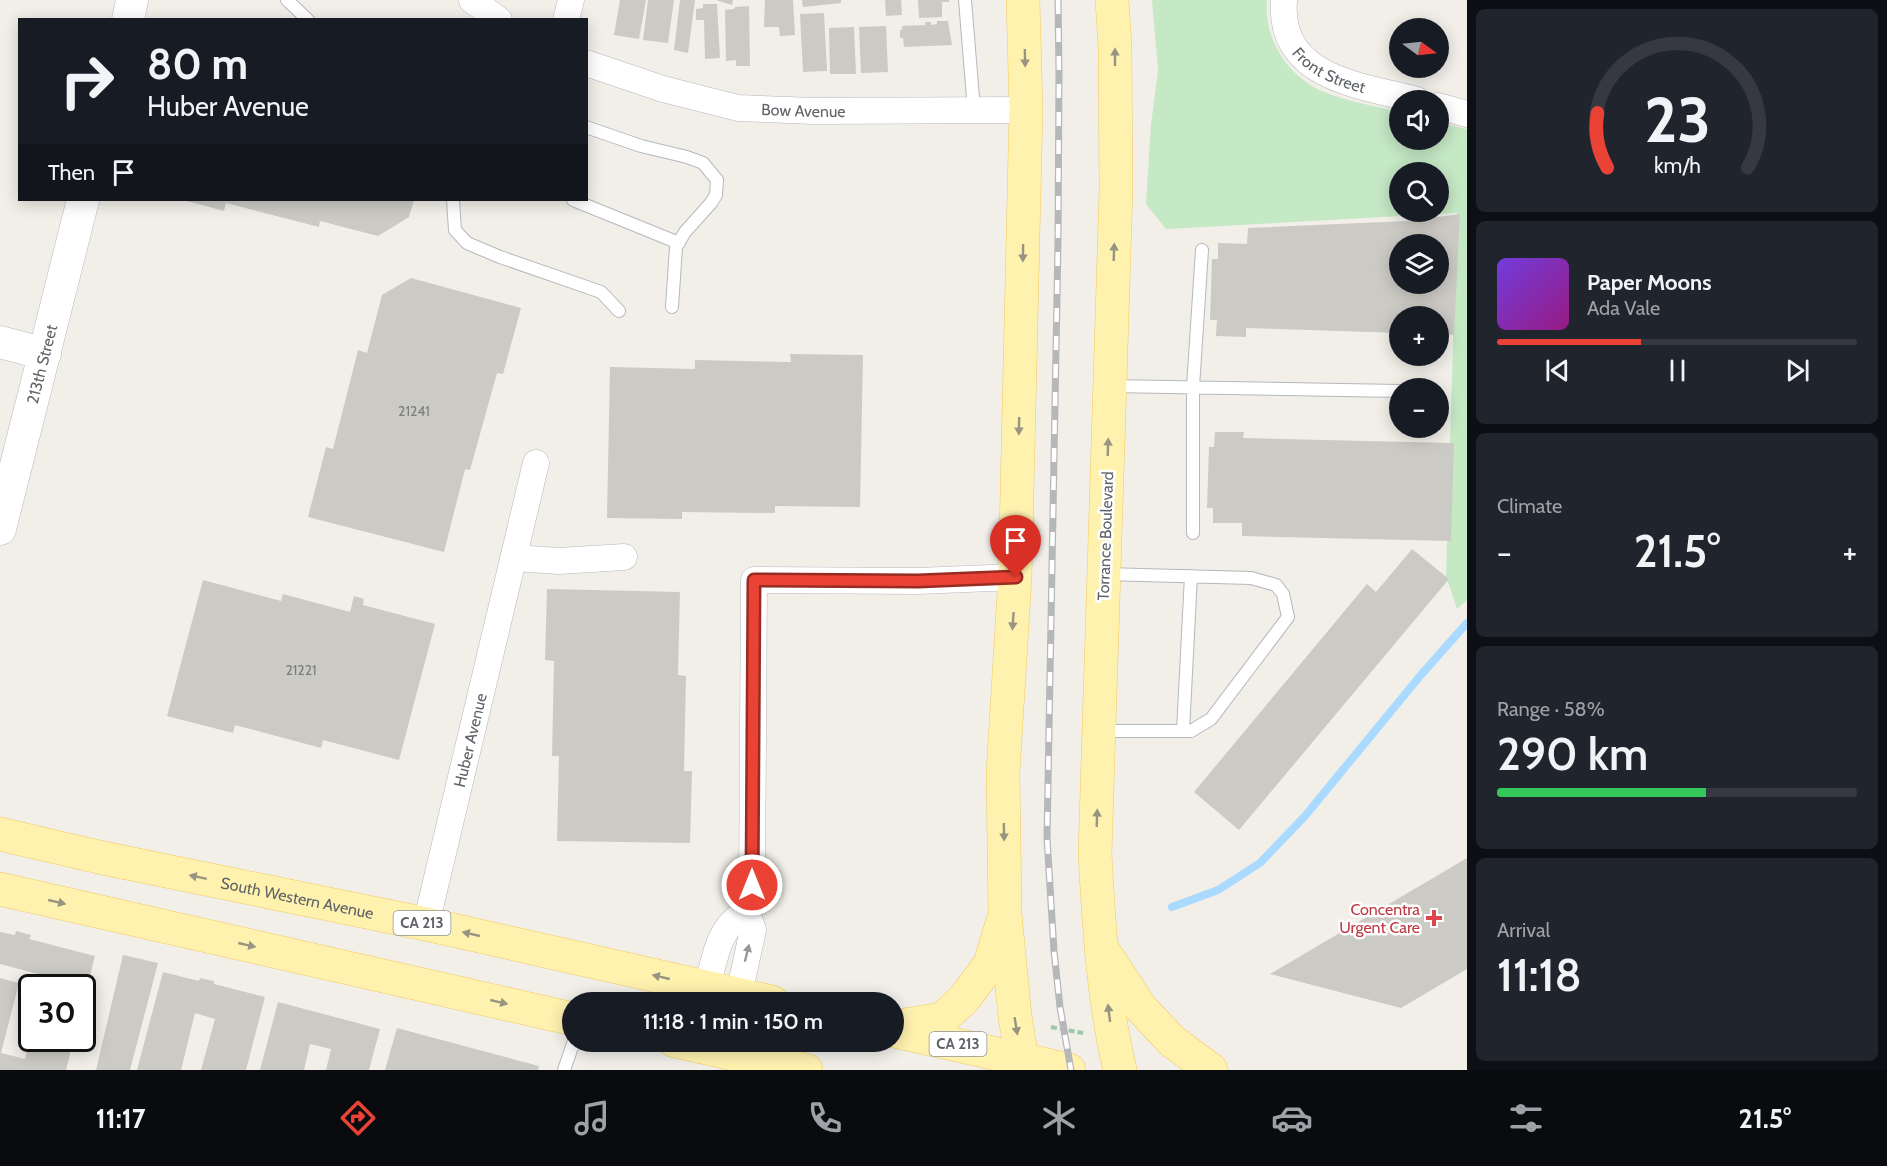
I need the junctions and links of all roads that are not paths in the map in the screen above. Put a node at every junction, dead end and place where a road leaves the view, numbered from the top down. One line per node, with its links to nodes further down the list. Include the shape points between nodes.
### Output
1 (132, 0): 9 (street)
2 (287, 0): 10 (lane)
3 (472, 0): 11 (street)
4 (571, 0): 12 (street)
5 (965, 0): 16 (lane)
6 (1023, 0): 17 (main road, one-way to 17)
7 (1112, 0): 29 (main road, Torrance Boulevard, one-way to 7, via 1116,190)
8 (1284, 0): 14 (street, Front Street, via 1285,30 1309,63 1338,79)
9 (128, 18)
10 (306, 18)
11 (496, 18)
12 (566, 18)
13 (588, 64): 16 (street, Bow Avenue, via 663,89 738,108)
14 (1389, 93)
15 (1449, 109): 18 (street)
16 (974, 110): 17 (street, Bow Avenue)
17 (1026, 110): 39 (main road, one-way to 39)
18 (1467, 114)
19 (588, 128): 23 (lane, via 703,163 717,180 716,195)
20 (83, 201): 28 (street, 213th Street)
21 (453, 201): 26 (lane, via 455,230 467,243 601,292)
22 (575, 201): 23 (lane)
23 (679, 243): 25 (lane)
24 (1202, 250): 30 (lane)
25 (672, 307)
26 (619, 311)
27 (0, 342): 28 (street)
28 (45, 354): 33 (street, 213th Street)
29 (1110, 386): 30 (lane); 37 (main road, Torrance Boulevard, one-way to 29)
30 (1193, 387): 31 (lane); 34 (lane)
31 (1389, 391)
32 (537, 463): 36 (street, Huber Avenue)
33 (0, 529)
34 (1193, 533)
35 (624, 557): 36 (street, via 560,561)
36 (514, 558): 46 (street, Huber Avenue)
37 (1104, 574): 38 (lane); 40 (main road, Torrance Boulevard)
38 (1191, 576): 41 (lane); 41 (lane, via 1251,578 1276,585 1283,594 1288,617 1211,719 1191,731)
39 (1016, 577): 44 (street, via 754,580 752,885); 45 (main road, one-way to 45, via 1003,773)
40 (1099, 731): 41 (lane); 47 (main road, Torrance Boulevard, one-way to 40, via 1095,854)
41 (1182, 731)
42 (0, 834): 46 (main road, South Western Avenue / CA 213, one-way to 42)
43 (0, 889): 51 (main road, one-way to 51)
44 (747, 912): 48 (street, via 722,935); 50 (street, one-way to 44, via 753,930)
45 (1005, 914): 52 (main road, via 990,964 964,999 942,1019); 57 (main road, one-way to 57)
46 (426, 924): 48 (main road, South Western Avenue / CA 213, one-way to 46)
47 (1100, 946): 61 (main road, Torrance Boulevard, one-way to 47); 62 (main road, via 1140,1007 1172,1041)
48 (707, 987): 49 (main road, South Western Avenue / CA 213)
49 (730, 992)
50 (739, 992)
51 (562, 1017)
52 (904, 1027)
53 (904, 1032): 57 (main road, CA 213)
54 (570, 1052): 58 (lane)
55 (696, 1052): 56 (main road)
56 (711, 1060): 59 (main road)
57 (1023, 1065): 60 (main road, CA 213)
58 (564, 1070)
59 (806, 1070)
60 (1069, 1070)
61 (1120, 1070)
62 (1211, 1070)

